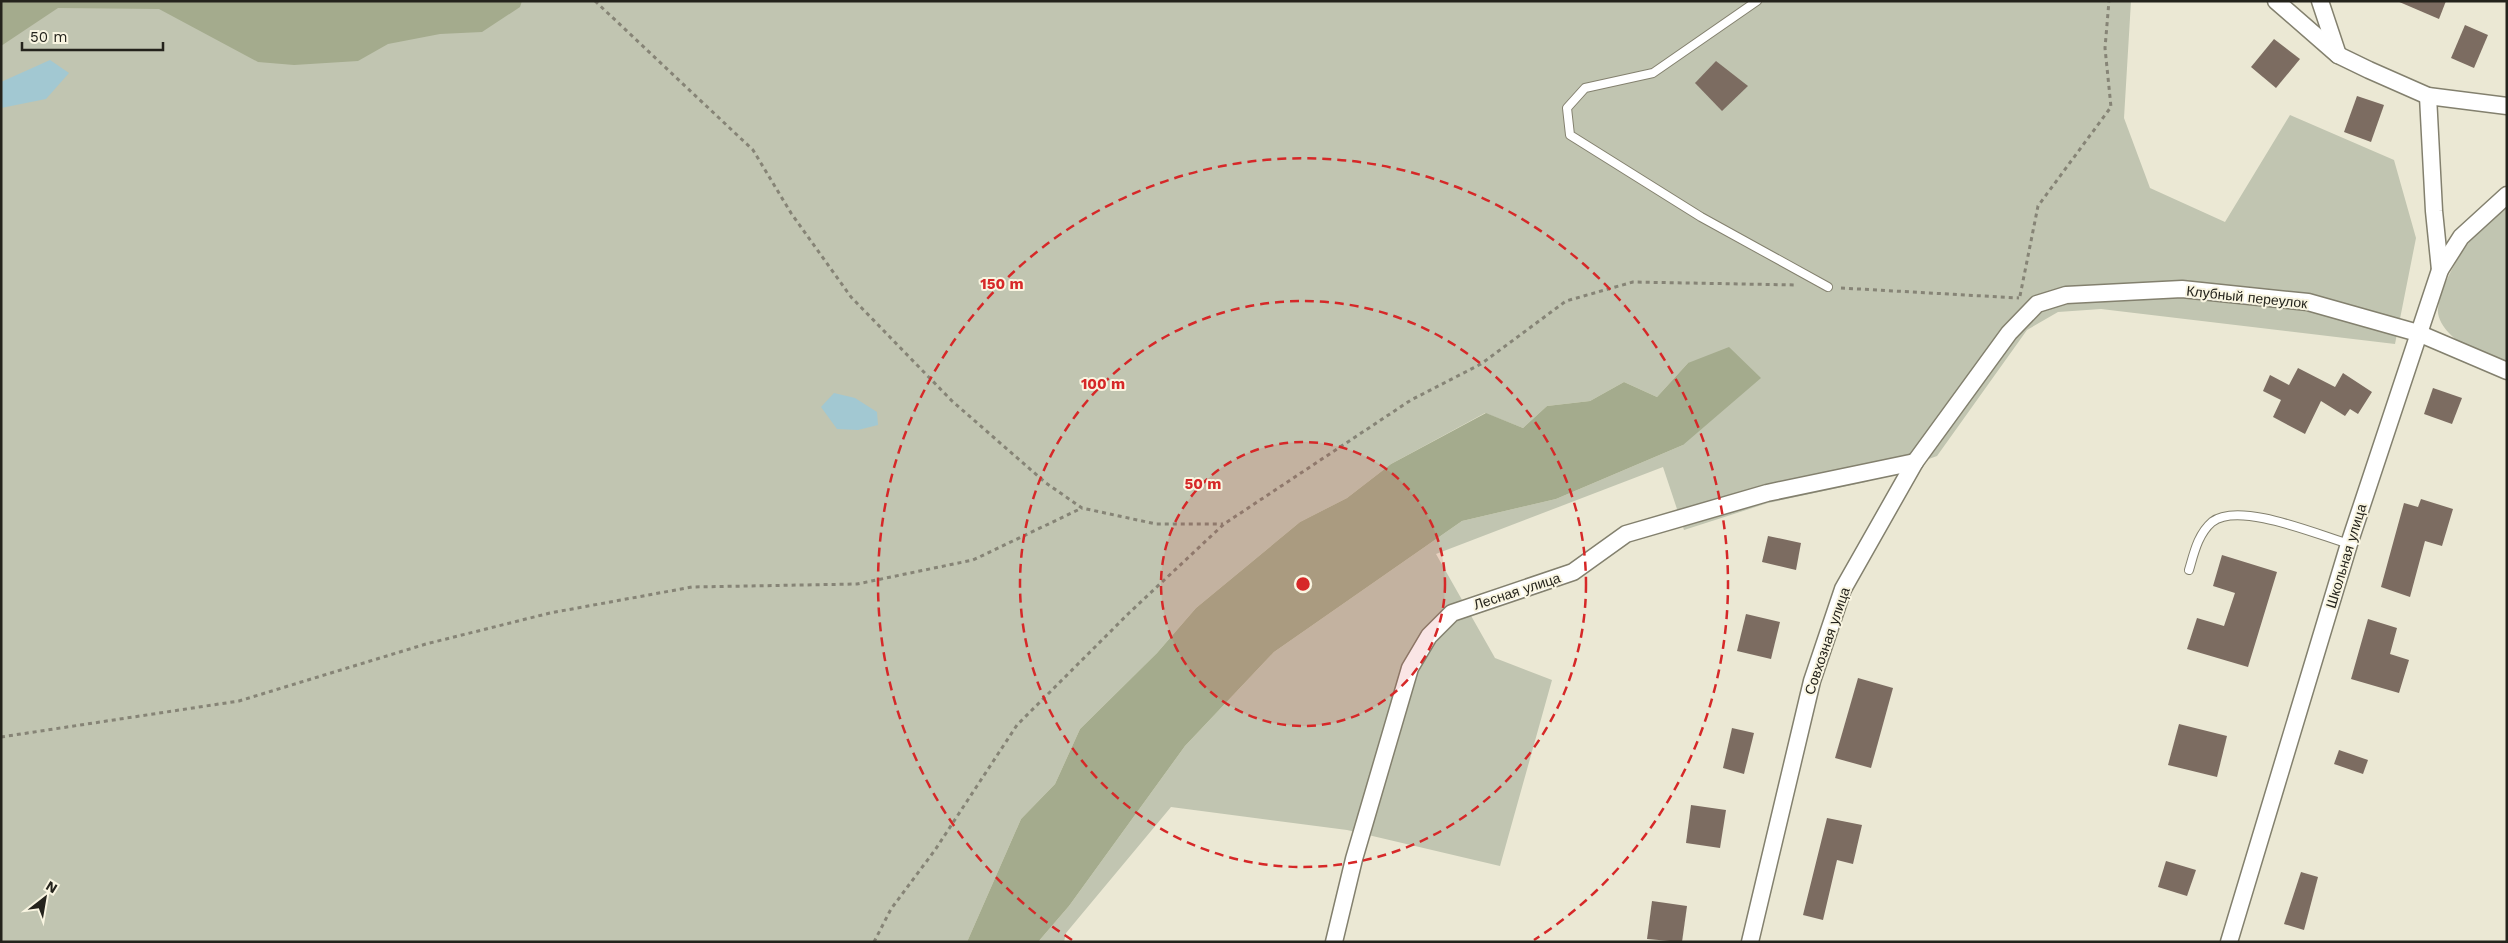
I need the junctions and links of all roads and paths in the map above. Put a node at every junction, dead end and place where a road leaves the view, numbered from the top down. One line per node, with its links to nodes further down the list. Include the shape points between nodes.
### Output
1 (595, 1): 18 (path, via 753,150 851,297 952,401 1046,483)
2 (1756, 1): 12 (lane, via 1653,73 1585,88 1567,108 1570,135 1701,217)
3 (2109, 1): 13 (path, via 2106,48 2110,107 2038,206)
4 (2276, 1): 6 (street)
5 (2320, 1): 6 (street)
6 (2338, 55): 7 (street)
7 (2428, 96): 8 (street); 10 (street)
8 (2507, 106)
9 (2507, 195): 10 (street, Школьная улица, via 2461,237)
10 (2440, 270): 15 (street, Школьная улица)
11 (1798, 285): 19 (path, via 1633,282 1566,301 1481,364 1411,400)
12 (1828, 287): 13 (path)
13 (2020, 298): 14 (path)
14 (2037, 304): 15 (street, Клубный переулок, via 2066,295 2182,289 2308,302); 17 (street, Совхозная улица, via 2008,332)
15 (2418, 333): 16 (street, Клубный переулок); 20 (street, Школьная улица)
16 (2507, 371)
17 (1916, 462): 24 (street, Лесная улица, via 1767,493 1626,534 1573,572 1452,613 1429,636 1410,668 1354,859); 25 (street, Совхозная улица, via 1840,598 1812,681)
18 (1082, 508): 19 (path, via 1156,524); 22 (path, via 973,560 857,584 692,587 559,611 426,644 239,700)
19 (1224, 524): 23 (path, via 1017,725 935,850 891,909)
20 (2350, 544): 21 (lane, via 2260,516 2230,514 2214,521 2206,529 2198,540); 26 (street, Школьная улица)
21 (2189, 570)
22 (1, 738)
23 (874, 942)
24 (1334, 942)
25 (1750, 942)
26 (2229, 942)

